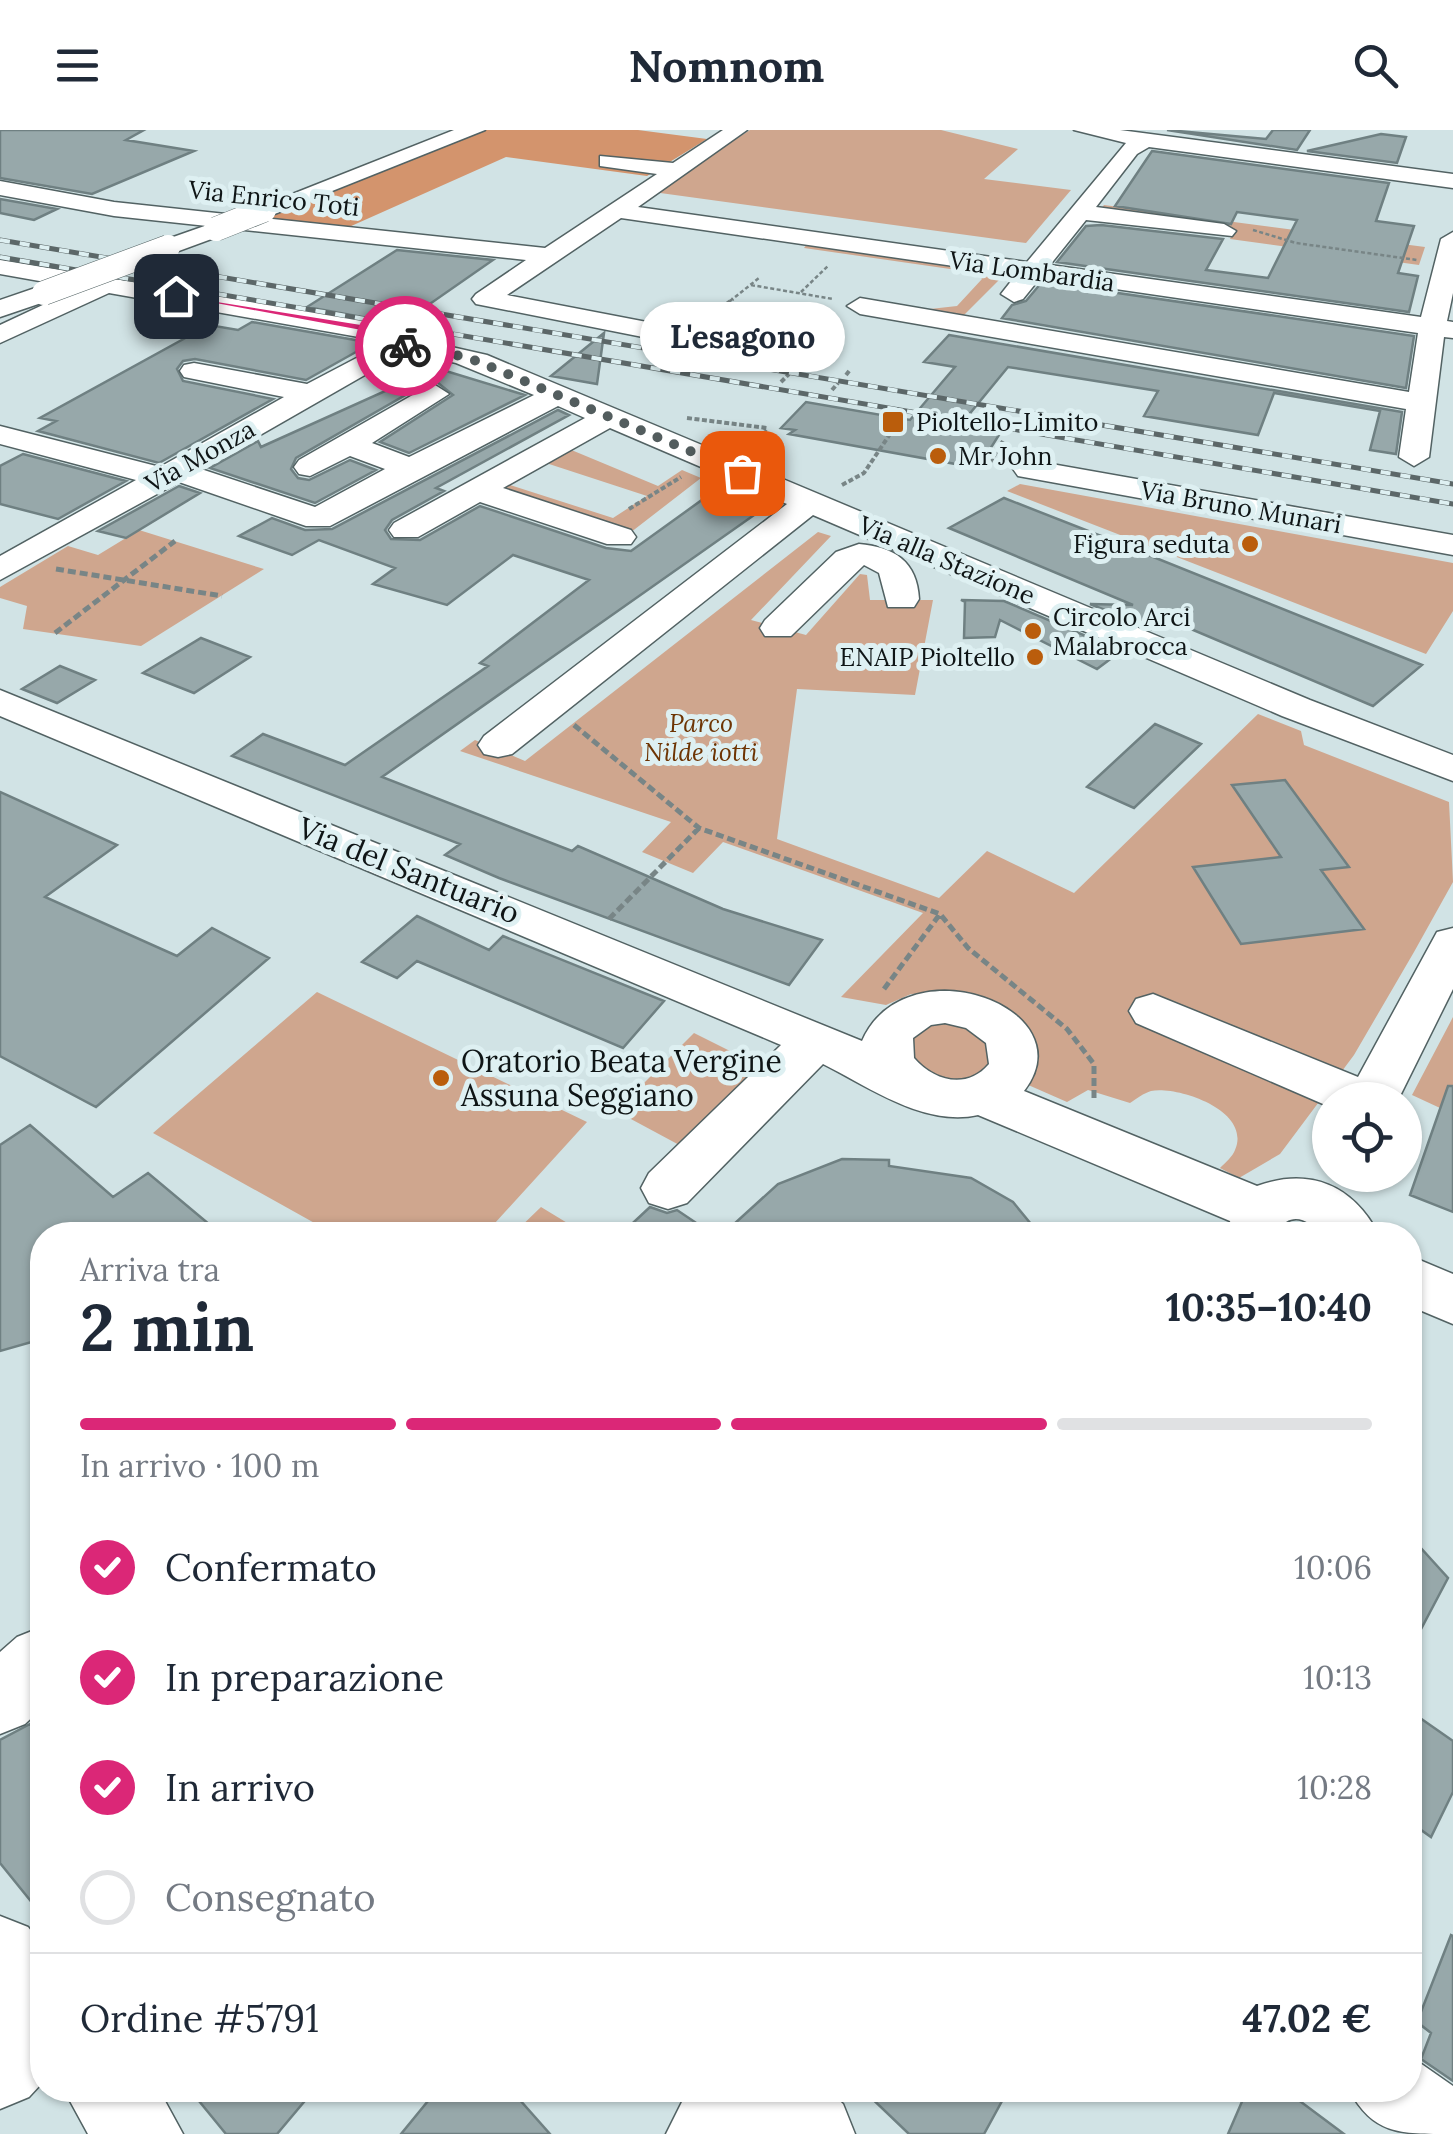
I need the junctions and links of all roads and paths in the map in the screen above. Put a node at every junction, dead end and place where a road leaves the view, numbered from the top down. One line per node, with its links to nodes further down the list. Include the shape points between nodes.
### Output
1 (474, 130): 23 (main road, bridge)
2 (737, 130): 6 (street)
3 (1084, 130): 4 (street)
4 (1146, 140): 7 (street); 10 (street)
5 (608, 160): 6 (street)
6 (674, 170): 9 (street)
7 (1453, 181)
8 (0, 188): 15 (street, Via Enrico Toti, via 128,210)
9 (612, 210): 13 (street); 18 (street, Via Lombardia)
10 (1080, 212): 11 (street); 18 (street)
11 (1224, 232)
12 (1257, 235): 14 (path); 21 (street)
13 (570, 238): 15 (street); 16 (street, via 596,246)
14 (1450, 252): 24 (street)
15 (544, 256): 26 (street, via 487,301)
16 (573, 264)
17 (0, 268): 20 (street, Via alla Stazione)
18 (1034, 271): 21 (street, Via Lombardia); 25 (street)
19 (758, 278): 28 (path, via 712,316)
20 (106, 285): 27 (street); 29 (street, Via alla Stazione, via 386,332)
21 (1220, 298): 24 (street, Via Lombardia)
22 (860, 306): 25 (street)
23 (0, 310)
24 (1443, 329): 36 (street)
25 (984, 330): 36 (street)
26 (668, 334)
27 (0, 335)
28 (700, 337)
29 (402, 346): 37 (street, Via Monza); 38 (street, Via alla Stazione, via 457,354)
30 (194, 371): 37 (street)
31 (788, 374): 32 (path)
32 (782, 382)
33 (838, 383): 34 (path)
34 (832, 390)
35 (1453, 390): 36 (street)
36 (1423, 393): 49 (street)
37 (310, 394): 56 (street, Via Monza)
38 (557, 395): 40 (street); 42 (street, Via alla Stazione)
39 (461, 402): 40 (street); 47 (street); 48 (street, via 404,432)
40 (522, 412): 48 (street)
41 (904, 413): 58 (path, via 864,473)
42 (608, 416): 44 (street, Via alla Stazione); 55 (street)
43 (765, 431): 44 (path, via 694,417)
44 (649, 434): 50 (street, Via alla Stazione)
45 (0, 435): 56 (street)
46 (1003, 440): 53 (path)
47 (348, 445): 51 (street); 52 (street)
48 (444, 450): 52 (street)
49 (1414, 457)
50 (707, 458): 58 (street, Via alla Stazione); 59 (path)
51 (310, 467)
52 (411, 468): 56 (street, via 318,520)
53 (986, 469)
54 (1029, 469): 62 (street, Via Bruno Munari)
55 (510, 471): 57 (street); 59 (street)
56 (169, 473): 64 (street, Via Monza)
57 (476, 490): 59 (street); 60 (street)
58 (810, 502): 63 (street, Via alla Stazione); 71 (street)
59 (624, 523)
60 (406, 530)
61 (174, 541): 65 (path)
62 (1453, 544)
63 (885, 547): 67 (street, via 901,574); 68 (street, via 848,559); 73 (street, Via alla Stazione)
64 (6, 566): 65 (path)
65 (124, 580): 66 (path); 69 (path)
66 (222, 596)
67 (900, 600)
68 (778, 628)
69 (55, 634)
70 (0, 702): 76 (street, Via del Santuario)
71 (551, 706): 72 (street); 74 (path)
72 (498, 745)
73 (1453, 769)
74 (699, 828): 75 (path); 76 (path)
75 (940, 914): 79 (path); 85 (path, via 968,948 1056,1017 1094,1064 1098,1093)
76 (586, 943): 80 (street, Via del Santuario)
77 (1453, 943): 83 (street)
78 (1154, 1011): 82 (street)
79 (886, 1012): 80 (street); 81 (street, via 887,1060); 84 (street, via 945,1006 999,1026 1013,1046 1014,1068 1000,1086)
80 (817, 1040): 81 (street, Via del Santuario); 86 (street)
81 (904, 1082): 84 (street, via 944,1098)
82 (1321, 1082)
83 (1381, 1082)
84 (981, 1095): 85 (street)
85 (1080, 1135): 88 (street)
86 (668, 1188)
87 (1334, 1204): 89 (street, via 1286,1198)
88 (1259, 1222)
89 (1262, 1222)
90 (1422, 1261): 91 (street)
91 (1453, 1274)
92 (1422, 1286): 93 (street)
93 (1453, 1300)
94 (30, 1673): 95 (street)
95 (0, 1699)
96 (0, 1954): 97 (street)
97 (30, 1993)
98 (30, 2037): 99 (street)
99 (0, 2068)
100 (116, 2102): 104 (street)
101 (731, 2102): 105 (street)
102 (780, 2102): 106 (street)
103 (1406, 2102): 107 (street)
104 (141, 2134)
105 (708, 2134)
106 (814, 2134)
107 (1447, 2134)

